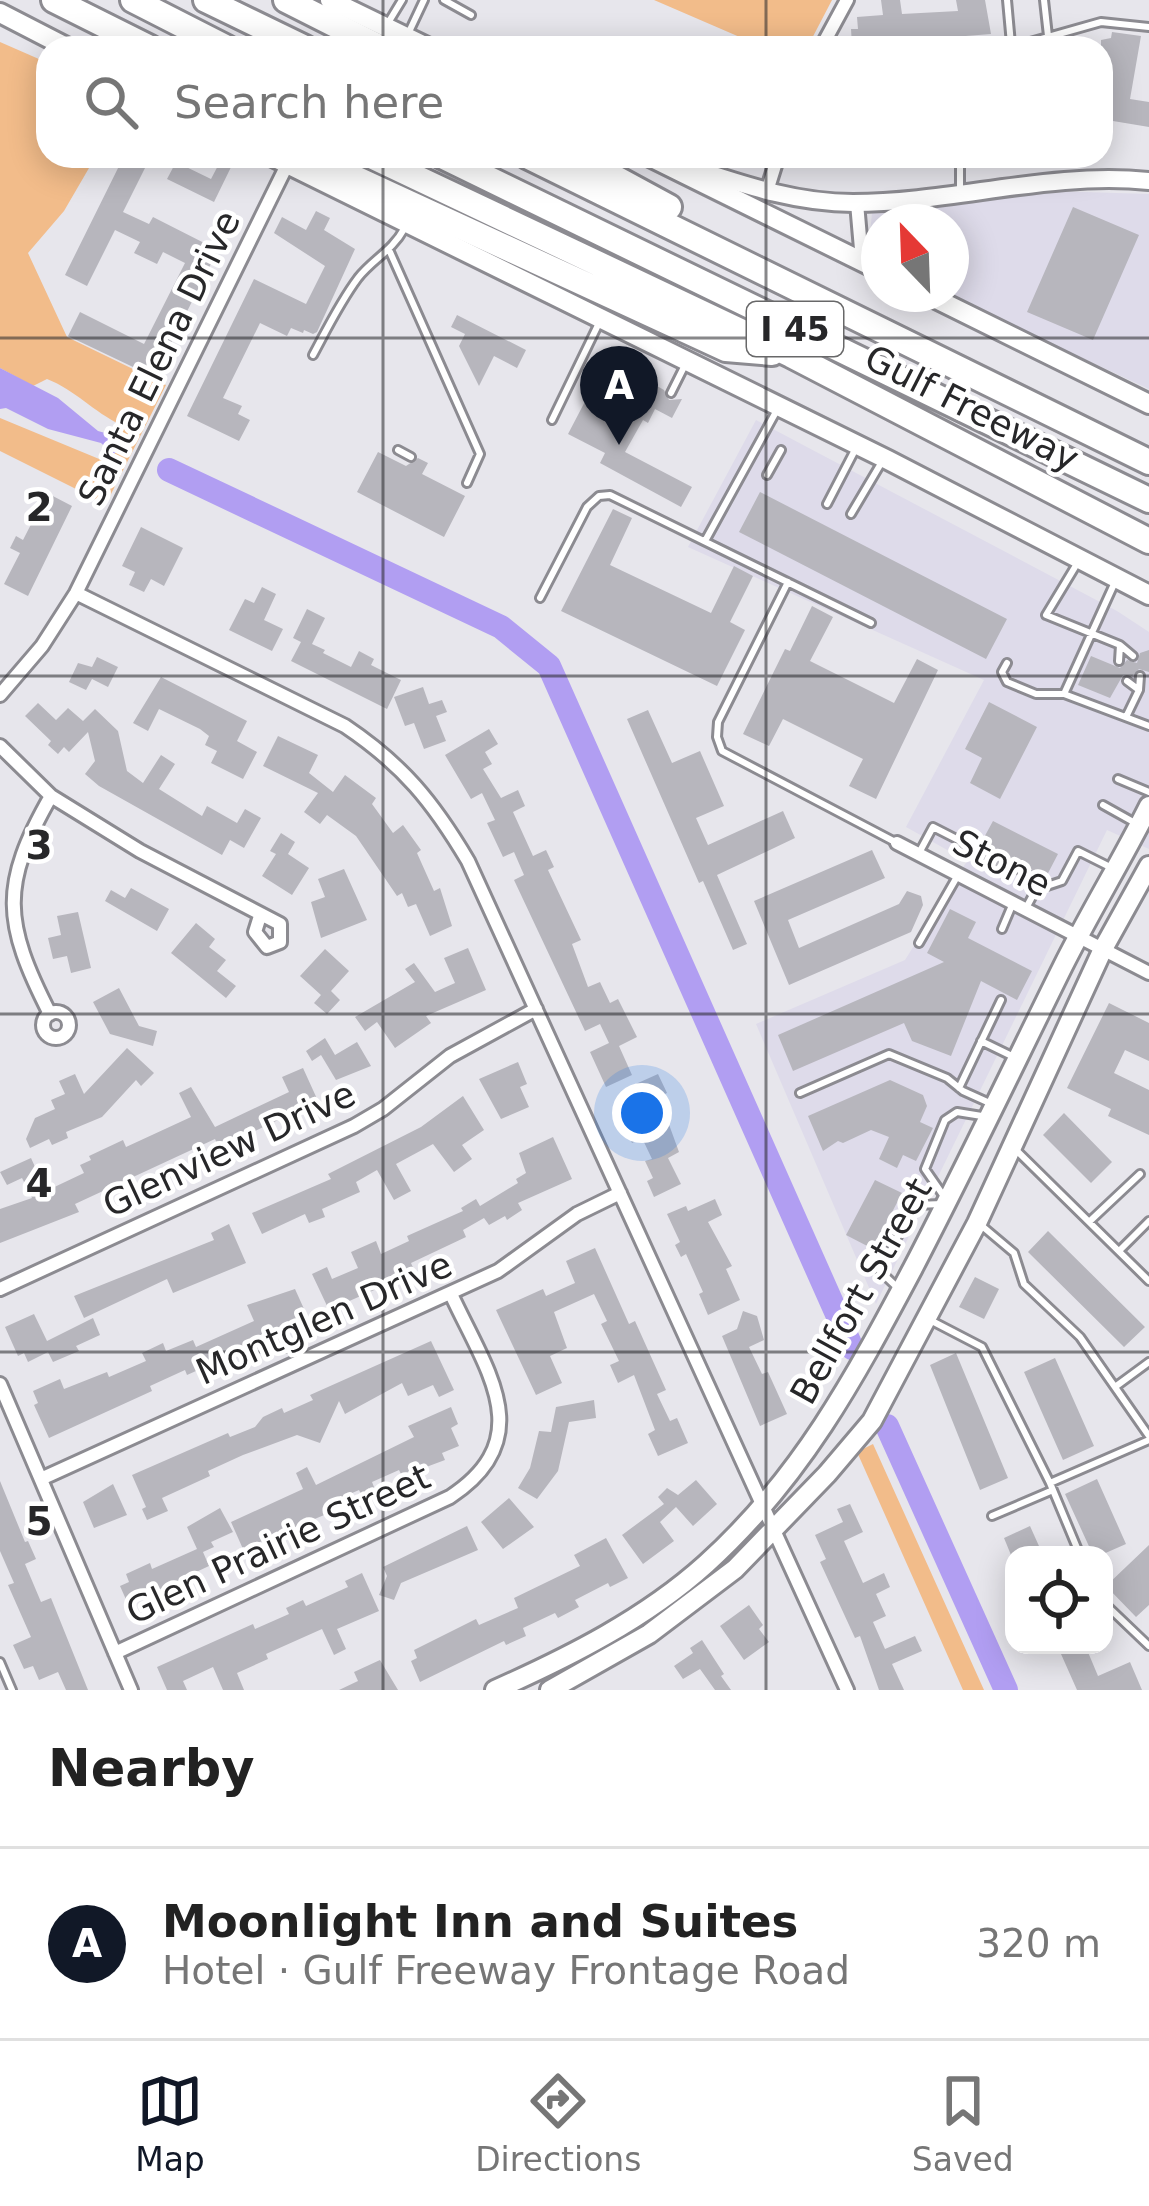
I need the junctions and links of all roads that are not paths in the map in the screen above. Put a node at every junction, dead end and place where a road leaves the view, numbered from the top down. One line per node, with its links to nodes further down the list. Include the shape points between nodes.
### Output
1 (54, 0): 16 (highway)
2 (133, 0): 17 (highway)
3 (206, 0): 18 (highway)
4 (286, 0): 19 (highway)
5 (330, 0): 20 (main road)
6 (402, 0): 21 (lane)
7 (424, 0): 22 (lane)
8 (444, 0): 13 (lane)
9 (847, 0): 23 (street)
10 (1007, 0): 24 (lane)
11 (1044, 0): 25 (lane)
12 (2, 14): 15 (main road)
13 (471, 15)
14 (1149, 27): 25 (lane, via 1101,22)
15 (45, 36)
16 (126, 36)
17 (204, 36)
18 (280, 36)
19 (380, 36)
20 (382, 36)
21 (384, 36)
22 (407, 36)
23 (828, 36)
24 (1009, 36)
25 (1048, 36)
26 (284, 168): 71 (street, Santa Elena Drive)
27 (304, 168): 41 (main road)
28 (309, 168): 49 (highway, via 726,349)
29 (395, 168): 49 (highway, Gulf Freeway / I 45)
30 (467, 168): 63 (highway, Gulf Freeway / I 45)
31 (552, 168): 45 (highway, Gulf Freeway / I 45)
32 (598, 168): 45 (highway, via 798,271)
33 (676, 168): 44 (main road)
34 (691, 168): 38 (street)
35 (774, 168): 38 (street)
36 (959, 168): 39 (lane)
37 (1149, 181): 39 (street, via 1083,178)
38 (767, 191): 40 (street)
39 (960, 193): 40 (street)
40 (857, 203): 42 (street)
41 (406, 225): 43 (lane); 47 (main road)
42 (861, 249)
43 (390, 251): 48 (lane, via 359,276); 62 (lane, via 480,454)
44 (861, 261)
45 (846, 311): 60 (highway, Gulf Freeway / I 45)
46 (962, 312): 52 (main road)
47 (601, 320): 50 (main road); 54 (lane)
48 (313, 355)
49 (790, 355): 66 (highway, Gulf Freeway / I 45)
50 (686, 362): 51 (lane); 53 (main road)
51 (671, 393)
52 (1149, 404)
53 (778, 407): 55 (main road); 67 (lane)
54 (552, 421)
55 (857, 445): 59 (main road); 64 (lane)
56 (398, 450): 58 (lane)
57 (781, 450): 61 (lane)
58 (411, 457)
59 (884, 458): 65 (lane); 68 (main road)
60 (1149, 462)
61 (767, 475)
62 (467, 483)
63 (1149, 500)
64 (827, 504)
65 (851, 514)
66 (1149, 541)
67 (705, 542): 70 (lane); 73 (lane, via 610,494 599,496)
68 (1079, 559): 69 (main road); 75 (lane, via 1046,615)
69 (1117, 579): 72 (main road); 75 (lane)
70 (788, 582): 74 (lane); 94 (lane, via 718,722 722,751)
71 (76, 592): 84 (street, Santa Elena Drive); 110 (street, via 385,752 417,783 468,861)
72 (1149, 595)
73 (540, 598)
74 (871, 623)
75 (1090, 635): 76 (lane); 83 (lane)
76 (1120, 645): 77 (lane); 78 (lane)
77 (1132, 656)
78 (1119, 662)
79 (1007, 663): 83 (lane, via 1006,682)
80 (1140, 676): 82 (lane)
81 (1127, 681): 82 (lane)
82 (1139, 690): 85 (lane)
83 (1064, 694): 85 (lane)
84 (0, 695)
85 (1126, 717): 86 (lane)
86 (1149, 726)
87 (0, 746): 90 (street)
88 (1118, 778): 89 (lane)
89 (1149, 792)
90 (51, 796): 103 (street); 111 (street, via 23,833 7,893 21,956)
91 (1103, 805): 93 (lane)
92 (1149, 806): 93 (main road, Bellfort Street)
93 (1139, 825): 99 (main road, Bellfort Street)
94 (897, 843): 96 (street, Stone)
95 (978, 850): 96 (lane, via 933,827)
96 (918, 854): 100 (street, Stone)
97 (1016, 868): 101 (lane)
98 (1149, 868): 107 (main road, Bellfort Street)
99 (1118, 871): 101 (lane, via 1078,851 1062,881); 105 (main road, Bellfort Street)
100 (958, 875): 102 (street, Stone); 106 (lane)
101 (1040, 882): 102 (lane)
102 (1019, 906): 104 (lane); 105 (street, Stone)
103 (260, 916)
104 (1002, 929)
105 (1079, 937): 107 (street, Stone); 113 (main road, Bellfort Street)
106 (919, 944)
107 (1103, 949): 108 (street, Stone); 117 (main road, Bellfort Street)
108 (1149, 973)
109 (1001, 1000): 112 (lane)
110 (536, 1009): 119 (street); 126 (street, Glenview Drive, via 450,1056 353,1126)
111 (50, 1014)
112 (982, 1042): 113 (lane); 114 (lane)
113 (1019, 1060): 116 (main road, Bellfort Street)
114 (959, 1088): 115 (lane, via 889,1054); 116 (lane)
115 (800, 1093)
116 (994, 1113): 120 (main road, Bellfort Street); 120 (lane, via 957,1112 945,1120 926,1169)
117 (1011, 1144): 122 (main road, Bellfort Street); 123 (lane)
118 (1141, 1174): 123 (lane)
119 (620, 1193): 128 (street, Montglen Drive); 136 (street)
120 (947, 1204): 122 (main road); 127 (main road, Bellfort Street); 127 (lane, via 914,1204 880,1271)
121 (1149, 1221): 124 (lane)
122 (977, 1222): 129 (main road, Bellfort Street); 132 (lane, via 1014,1253 1024,1284 1080,1336)
123 (1089, 1222): 124 (lane)
124 (1119, 1251): 125 (lane)
125 (1149, 1282)
126 (0, 1289)
127 (901, 1292): 136 (main road, Bellfort Street, via 810,1450)
128 (451, 1294): 134 (street, Montglen Drive); 142 (street, Glen Prairie Street, via 499,1397 502,1422 489,1465 450,1497)
129 (927, 1319): 135 (lane, via 982,1347); 138 (main road, Bellfort Street, via 872,1421)
130 (1149, 1362): 132 (lane)
131 (0, 1384): 134 (street)
132 (1114, 1387): 133 (lane)
133 (1149, 1438): 135 (lane)
134 (43, 1478): 142 (street)
135 (1052, 1487): 137 (lane); 139 (lane)
136 (763, 1507): 138 (street); 146 (main road, Bellfort Street, via 663,1597)
137 (992, 1516)
138 (773, 1532): 147 (main road, Bellfort Street, via 689,1606); 148 (street)
139 (1076, 1546)
140 (1113, 1612): 141 (lane)
141 (1149, 1646)
142 (115, 1653): 145 (street)
143 (0, 1662): 144 (lane)
144 (12, 1690)
145 (131, 1690)
146 (495, 1690)
147 (550, 1690)
148 (847, 1690)

